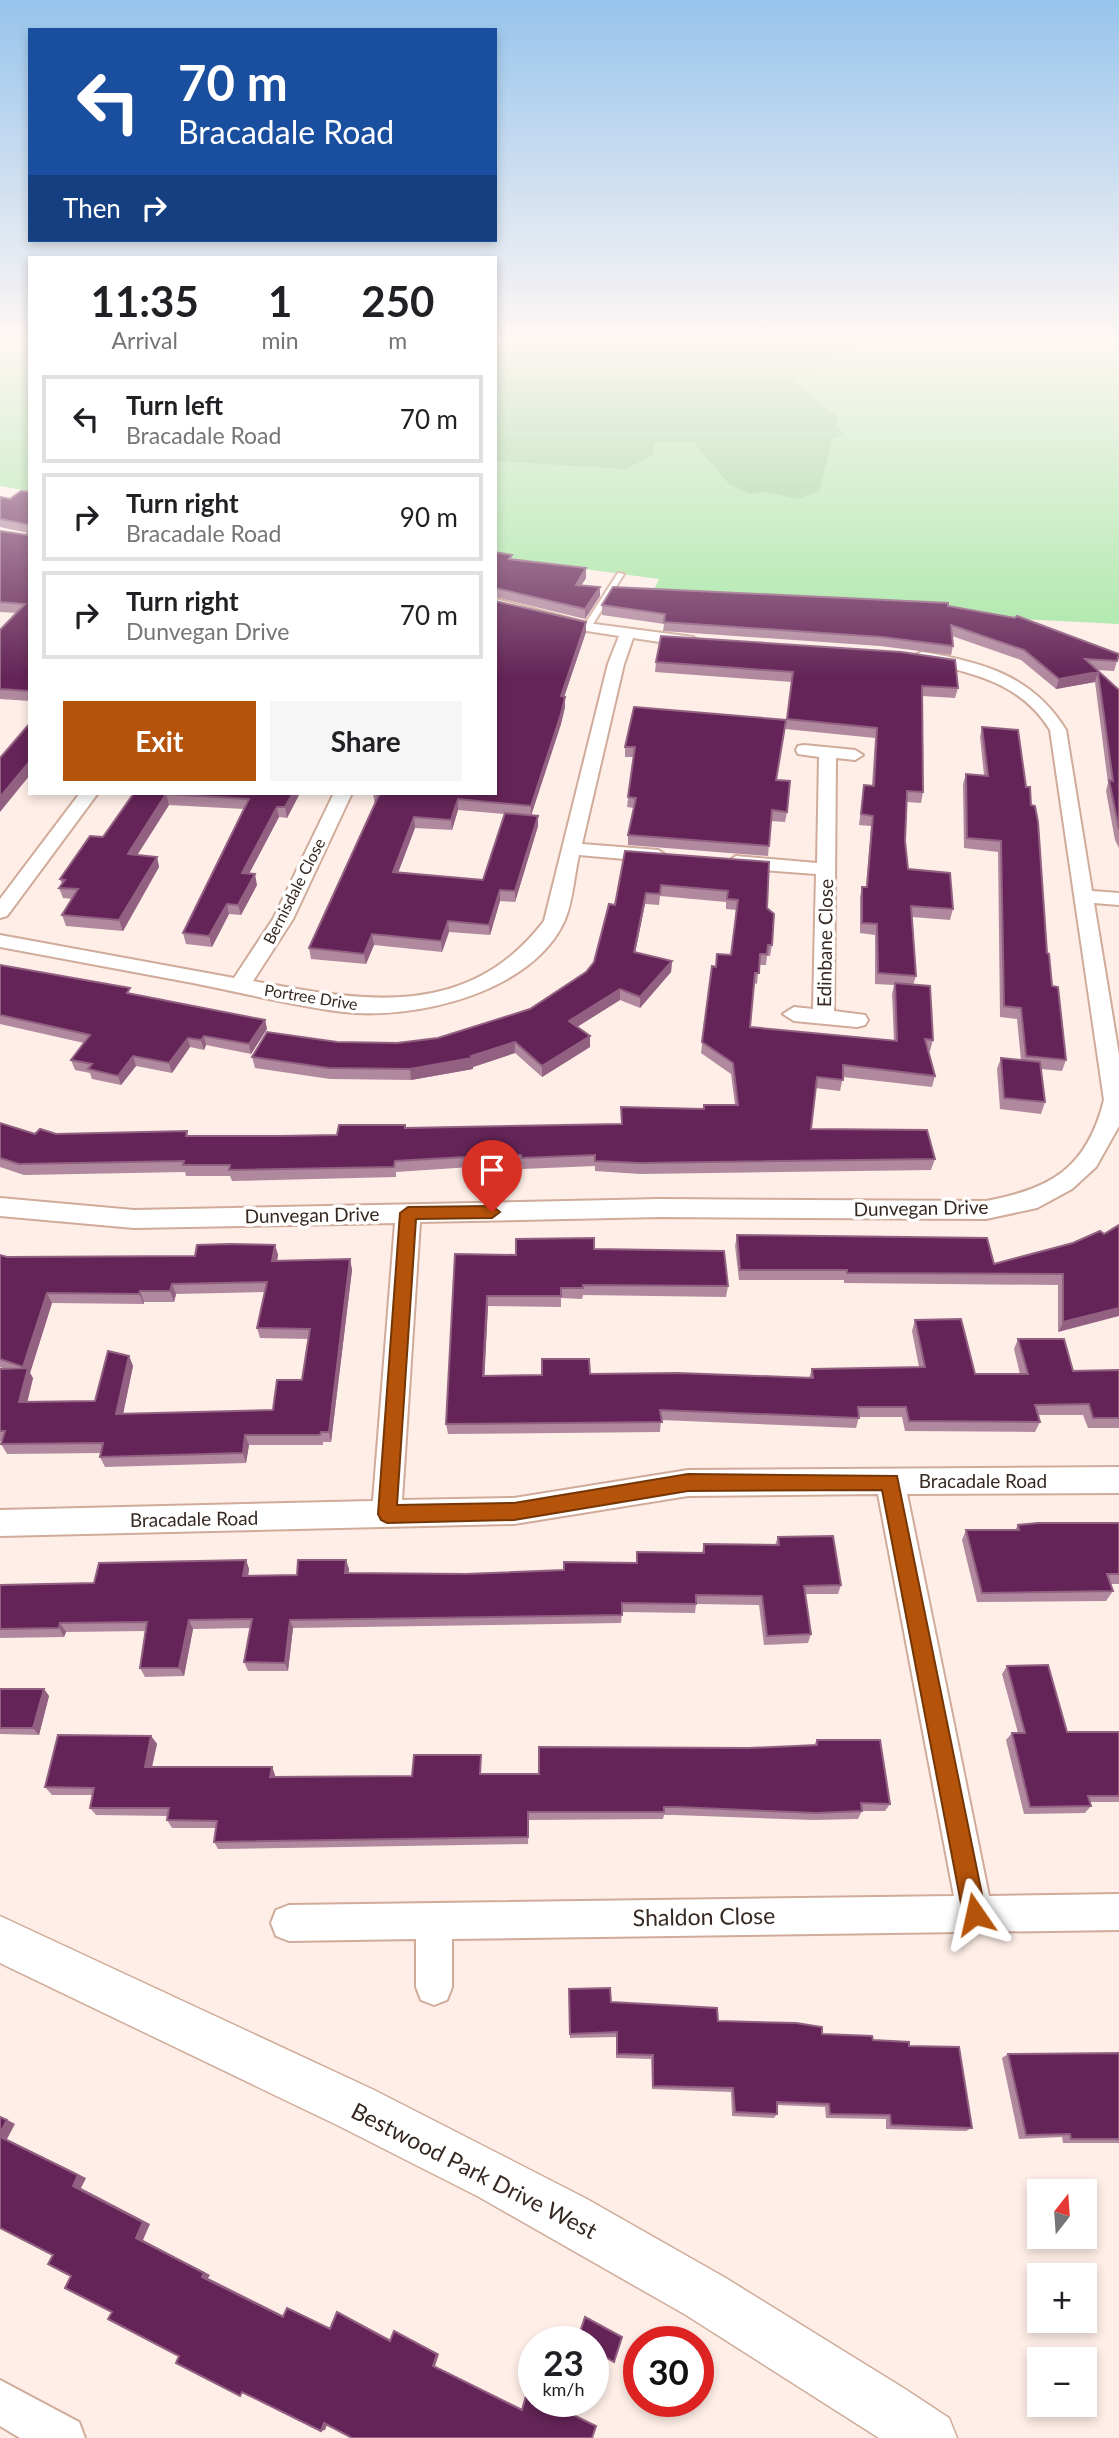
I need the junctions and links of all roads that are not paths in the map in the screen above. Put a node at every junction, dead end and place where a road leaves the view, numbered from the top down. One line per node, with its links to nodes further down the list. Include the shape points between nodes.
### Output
1 (620, 574): 3 (lane)
2 (497, 604): 3 (street)
3 (587, 627): 4 (street)
4 (627, 635): 5 (street); 12 (street, Portree Drive)
5 (717, 644)
6 (902, 655): 16 (street, Dunvegan Drive, via 953,663 1007,682 1036,700 1053,720)
7 (804, 750): 8 (street)
8 (828, 752): 9 (street); 15 (street, Edinbane Close)
9 (855, 755)
10 (88, 795): 18 (street)
11 (342, 795): 20 (street, Bernisdale Close, via 283,919)
12 (572, 849): 13 (street); 20 (street, Portree Drive, via 554,922 542,941 505,973 482,984 429,1001 382,1007 345,1005)
13 (679, 857)
14 (719, 860): 15 (street, Edinbane Close)
15 (826, 869): 22 (street, Edinbane Close)
16 (1084, 896): 17 (street); 25 (street, Dunvegan Drive, via 1115,1100 1112,1121 1091,1159 1068,1180 1033,1200 986,1210)
17 (1119, 899)
18 (0, 912)
19 (0, 941): 20 (street, Portree Drive)
20 (240, 985)
21 (794, 1014): 22 (street, Edinbane Close)
22 (823, 1017): 23 (street, Edinbane Close)
23 (857, 1020)
24 (0, 1207): 25 (street, Dunvegan Drive, via 134,1219)
25 (408, 1213): 28 (street)
26 (1119, 1480): 27 (street, Bracadale Road)
27 (890, 1482): 28 (street, Bracadale Road, via 688,1483 514,1511); 31 (street)
28 (387, 1514): 29 (street, Bracadale Road)
29 (0, 1523)
30 (1119, 1912): 31 (street, Shaldon Close)
31 (975, 1914): 32 (street, Shaldon Close)
32 (434, 1921): 33 (street, Shaldon Close); 35 (street)
33 (289, 1923)
34 (0, 1939): 38 (street, Bestwood Park Drive West, via 566,2215 740,2314)
35 (434, 1987)
36 (0, 2402): 37 (street)
37 (63, 2438)
38 (929, 2438)

